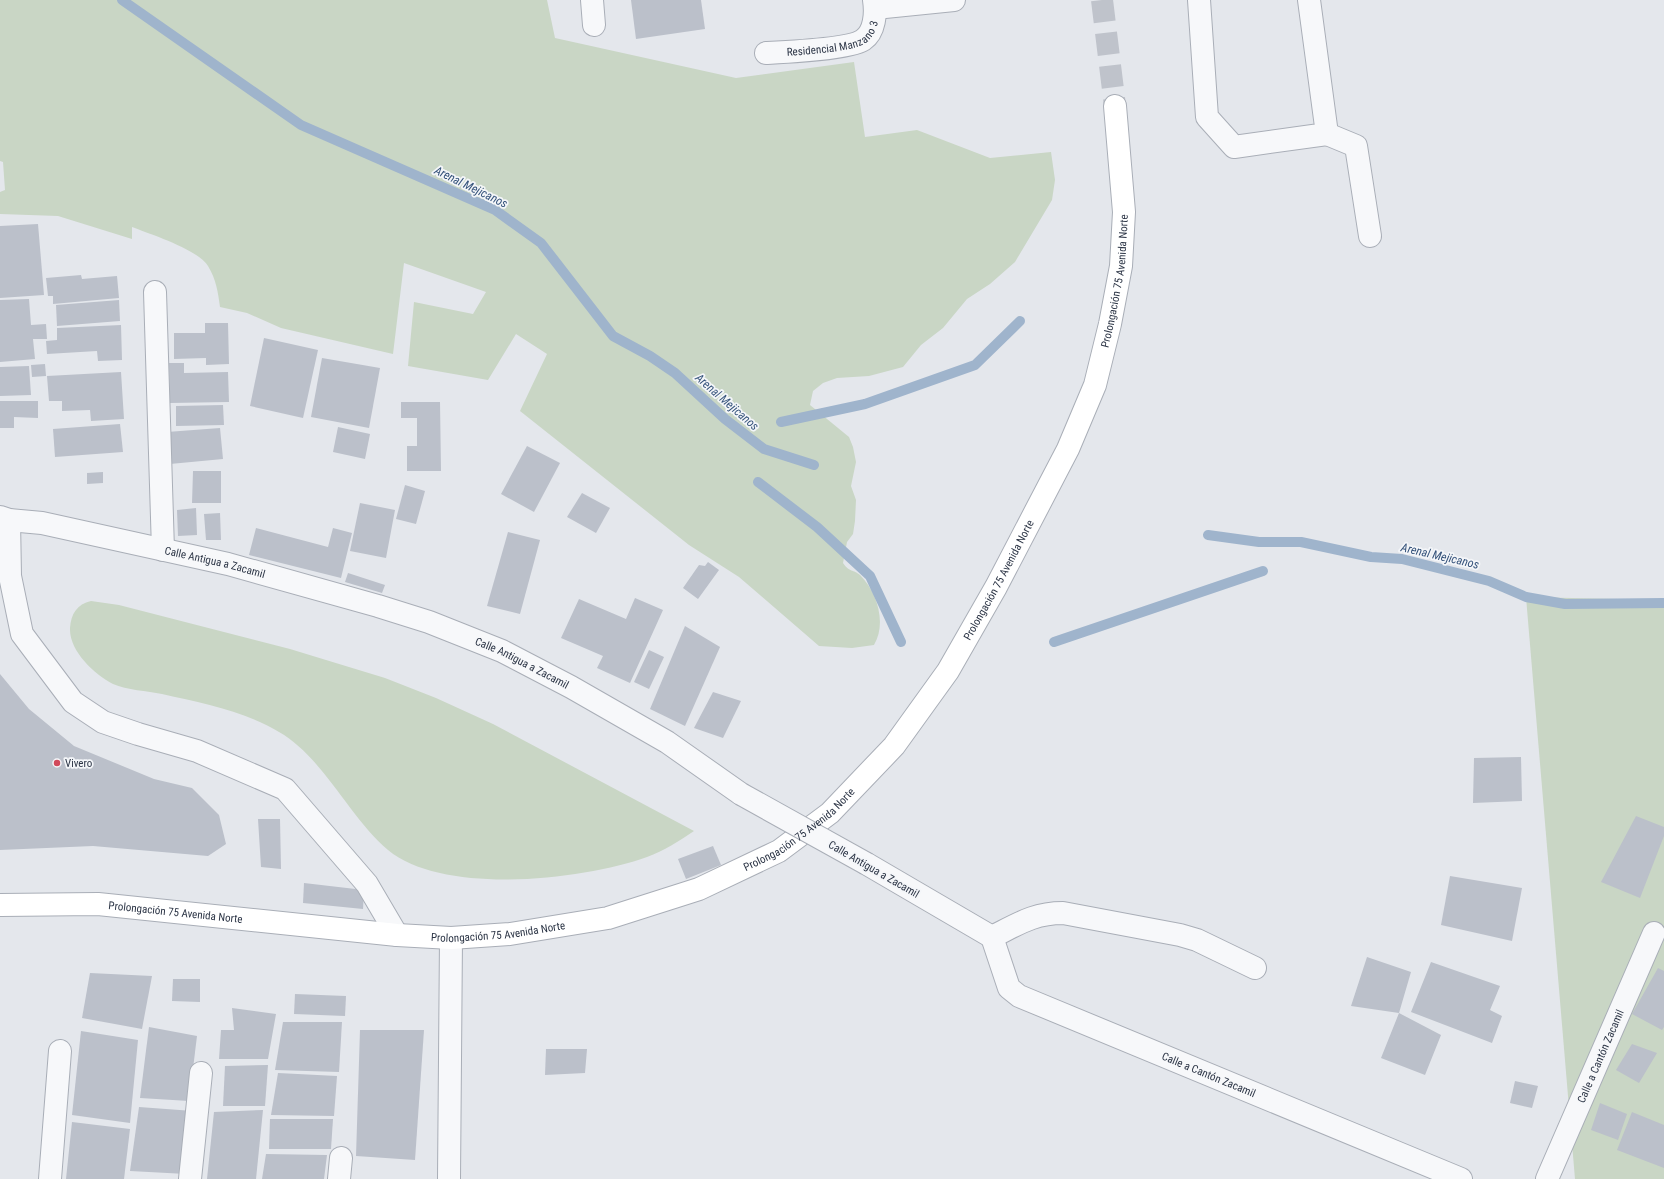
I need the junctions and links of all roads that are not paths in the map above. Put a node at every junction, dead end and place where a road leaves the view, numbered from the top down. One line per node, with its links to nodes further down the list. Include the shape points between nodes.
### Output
1 (592, 0): 6 (street)
2 (954, 0): 5 (street)
3 (1199, 0): 9 (street, via 1207,117 1234,146)
4 (1309, 0): 9 (street)
5 (874, 4): 7 (street, Residencial Manzano 3, via 870,32 864,40 849,45)
6 (594, 25)
7 (766, 53)
8 (1115, 106): 18 (main road, Prolongación 75 Avenida Norte, via 1124,212 1120,266 1110,324 1095,385 1068,450 996,587 948,671 894,746 830,813 779,851 699,889 608,918 510,934)
9 (1328, 134): 10 (street, via 1356,146)
10 (1370, 236)
11 (155, 292): 13 (street)
12 (5, 519): 13 (street, Calle Antigua a Zacamil, via 42,524); 16 (street, via 10,576 22,634 73,702 104,722 197,751 285,789 367,884)
13 (163, 550): 17 (street, Calle Antigua a Zacamil, bridge, via 228,564 378,606 502,650 667,742 741,794)
14 (0, 905): 16 (main road, Prolongación 75 Avenida Norte, via 98,904)
15 (1654, 933): 28 (street, Calle a Cantón Zacamil)
16 (397, 935): 18 (main road, Prolongación 75 Avenida Norte)
17 (992, 937): 19 (street, via 1034,916 1063,913 1198,940); 27 (street, Calle a Cantón Zacamil, via 1009,988 1019,996)
18 (451, 938): 26 (street)
19 (1255, 968)
20 (60, 1051): 23 (street)
21 (201, 1073): 24 (street)
22 (341, 1158): 25 (street)
23 (50, 1179)
24 (190, 1179)
25 (339, 1179)
26 (449, 1179)
27 (1461, 1179)
28 (1547, 1179)

